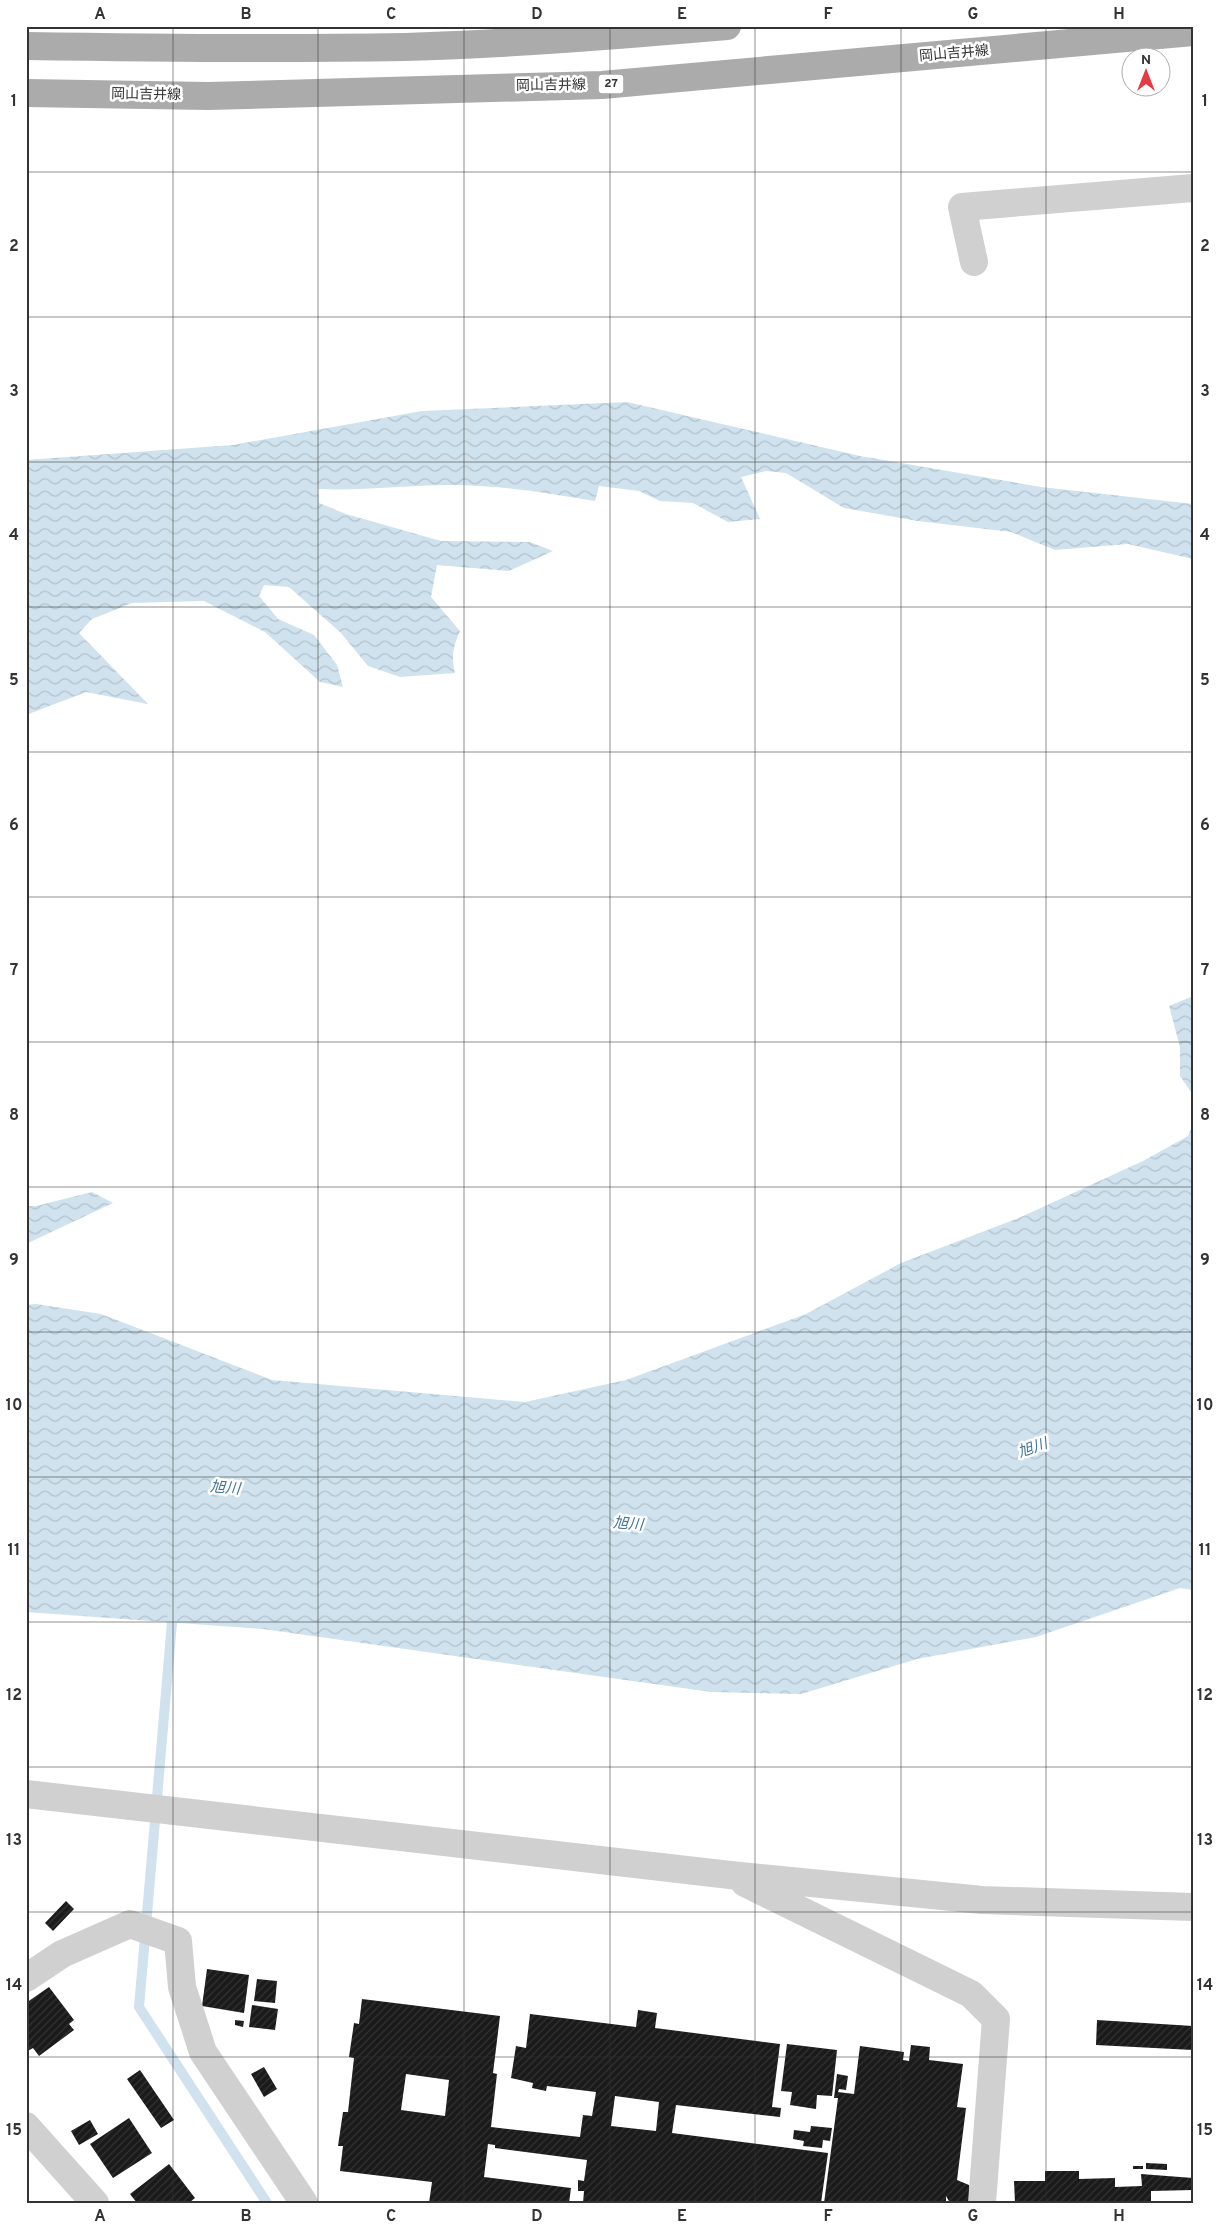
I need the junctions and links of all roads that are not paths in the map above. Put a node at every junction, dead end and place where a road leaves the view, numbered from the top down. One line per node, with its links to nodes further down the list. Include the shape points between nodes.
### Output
1 (727, 26): 3 (main road, via 599,37 407,47)
2 (1193, 32): 4 (main road, 岡山吉井線 / 27, via 602,85 208,96)
3 (26, 46)
4 (26, 93)
5 (1193, 188): 6 (street, via 962,206)
6 (974, 262)
7 (26, 1794): 8 (street)
8 (730, 1876): 9 (street, via 982,1900); 14 (street, via 971,1994 996,2019)
9 (1193, 1907)
10 (26, 1978): 13 (street, via 62,1954 130,1924 178,1941 182,1987 203,2052)
11 (26, 2126): 12 (street)
12 (95, 2203)
13 (304, 2203)
14 (982, 2203)

